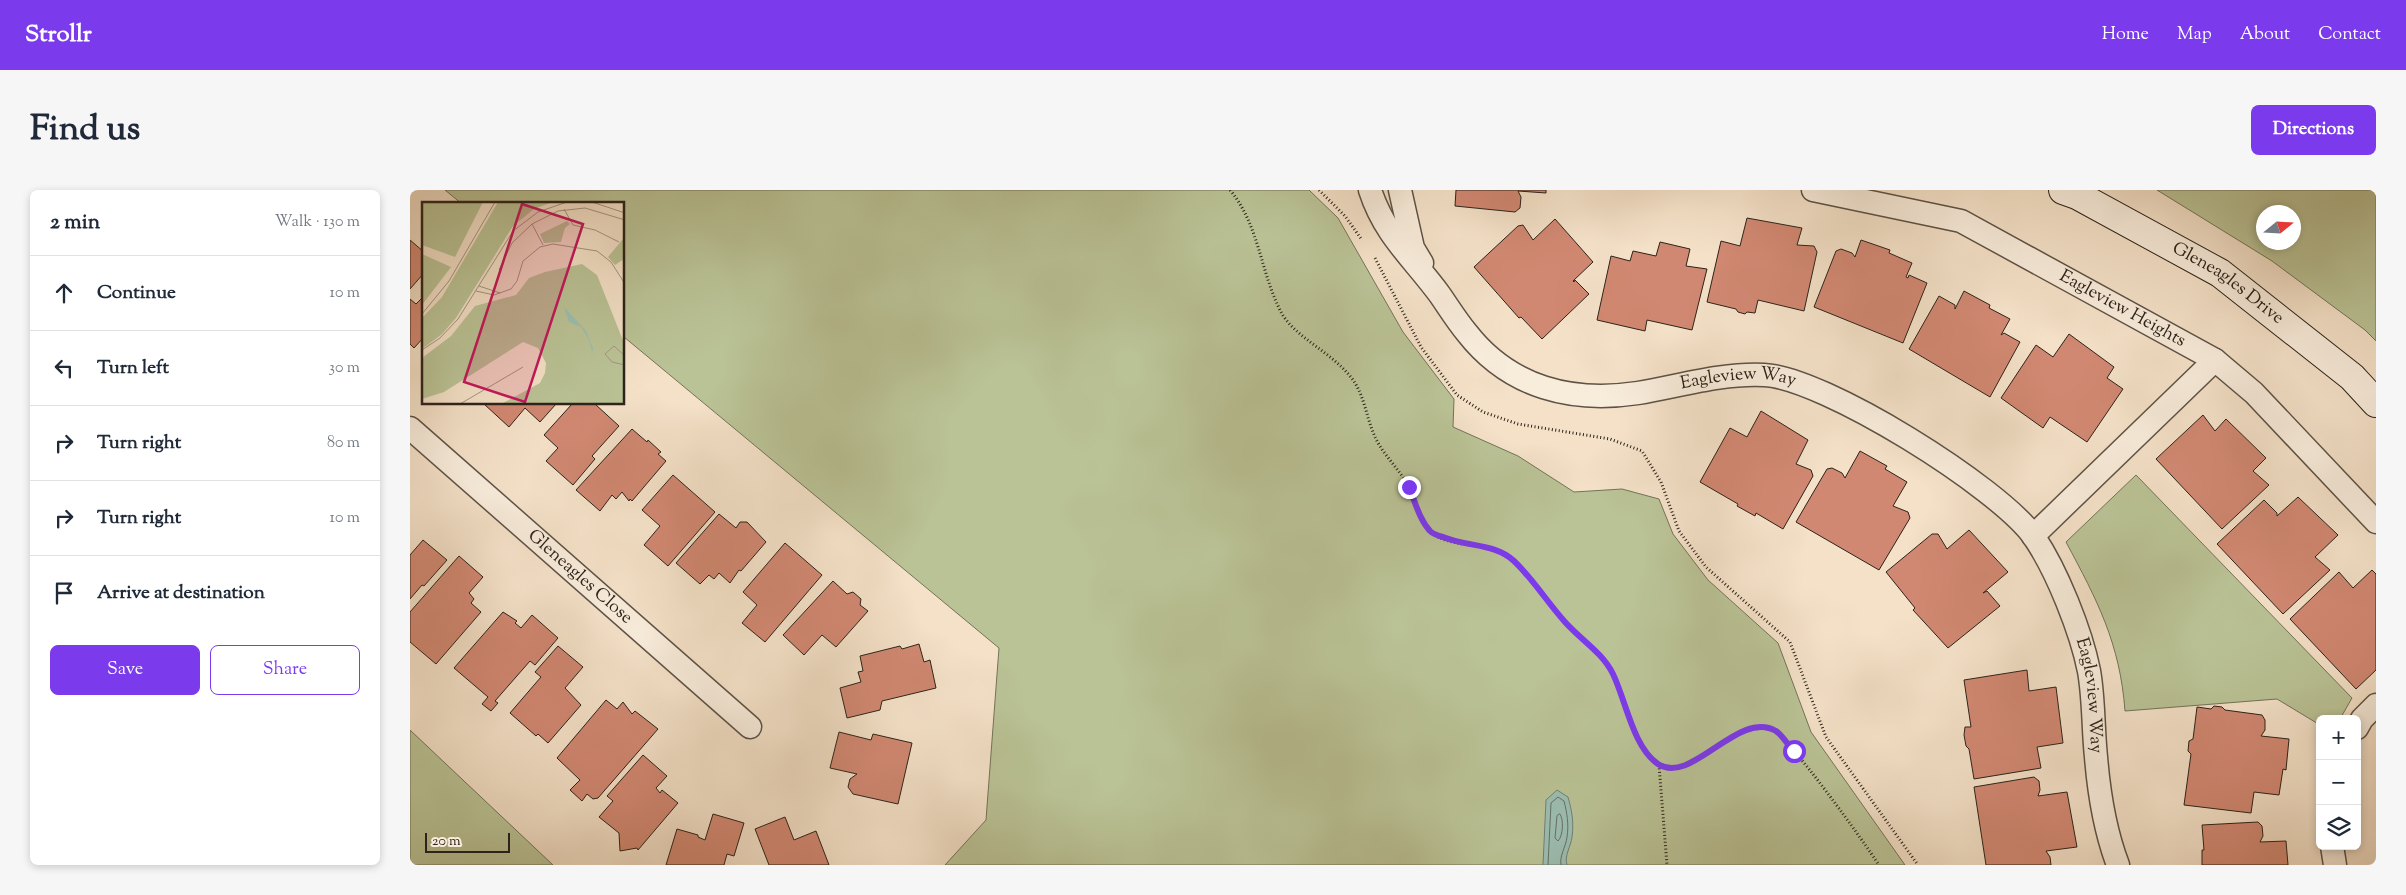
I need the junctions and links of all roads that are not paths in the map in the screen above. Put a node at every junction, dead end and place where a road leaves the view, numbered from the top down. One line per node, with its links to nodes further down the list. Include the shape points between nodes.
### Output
1 (1370, 190): 5 (street, Eagleview Way, via 1377,212 1396,242)
2 (1400, 190): 5 (street, Eagleview Way, via 1414,248)
3 (1813, 190): 6 (street, Eagleview Heights, via 1961,221)
4 (2062, 190): 7 (street, Gleneagles Drive, via 2077,194 2220,273 2352,377)
5 (1438, 292): 10 (street, Eagleview Way, via 1468,335 1492,359 1526,382 1560,394 1594,397 1638,393 1723,376 1767,374 1810,386 1862,412 1973,480)
6 (2215, 360): 9 (street, Eagleview Heights, via 2254,393); 10 (street)
7 (2376, 403)
8 (410, 428): 13 (street, Gleneagles Close)
9 (2376, 522)
10 (2033, 536): 15 (street, Eagleview Way, via 2079,630 2089,672 2102,806)
11 (2376, 705): 12 (street)
12 (2361, 721)
13 (750, 727)
14 (2333, 850): 16 (street)
15 (2118, 865)
16 (2335, 865)

